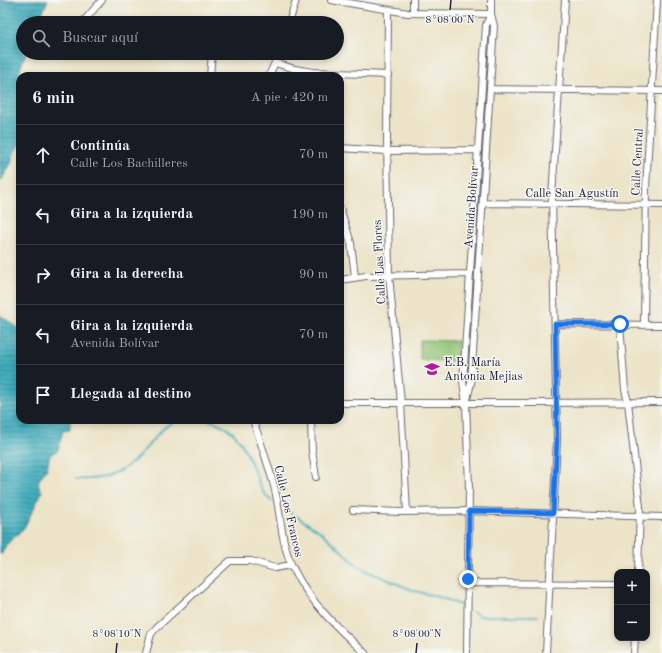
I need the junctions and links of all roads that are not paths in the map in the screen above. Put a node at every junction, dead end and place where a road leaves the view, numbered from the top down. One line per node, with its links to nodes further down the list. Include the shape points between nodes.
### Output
1 (102, 0): 12 (street)
2 (296, 0): 13 (street)
3 (331, 0): 8 (street)
4 (413, 0): 10 (street)
5 (492, 0): 11 (street, Avenida Bolívar)
6 (565, 0): 23 (street)
7 (658, 0): 24 (street, Calle Central)
8 (370, 3): 9 (street)
9 (388, 10): 10 (street); 21 (street, Calle Las Flores)
10 (413, 13): 11 (street)
11 (490, 14): 22 (street, Avenida Bolívar, via 494,26); 27 (street, Avenida Bolívar, via 486,25)
12 (88, 16)
13 (291, 16)
14 (211, 60): 17 (street)
15 (276, 60): 16 (street)
16 (275, 63): 18 (street); 19 (street)
17 (210, 72)
18 (271, 72)
19 (313, 72)
20 (344, 73): 21 (street)
21 (388, 75): 28 (street, Calle Las Flores)
22 (490, 89): 23 (street); 29 (street, Avenida Bolívar)
23 (559, 90): 24 (street); 30 (street)
24 (651, 91): 25 (street); 31 (street, Calle Central)
25 (662, 91)
26 (344, 148): 28 (street)
27 (478, 150): 28 (street); 34 (street, Avenida Bolívar)
28 (387, 151): 35 (street, Calle Las Flores)
29 (483, 203): 30 (street, Calle San Agustín); 46 (street, Avenida Bolívar, via 471,383)
30 (552, 204): 31 (street, Calle San Agustín); 38 (street)
31 (646, 204): 32 (street, Calle San Agustín); 40 (street, Calle Central)
32 (662, 205)
33 (344, 221): 36 (street, via 351,243)
34 (470, 274): 35 (street); 46 (street, Avenida Bolívar, via 463,382)
35 (388, 275): 36 (street); 45 (street, Calle Las Flores)
36 (355, 277): 37 (street)
37 (344, 279)
38 (555, 324): 39 (street); 47 (street)
39 (620, 324): 40 (street); 42 (street)
40 (644, 325): 41 (street)
41 (662, 325)
42 (628, 402): 43 (street); 47 (street); 55 (street)
43 (662, 402)
44 (344, 403): 45 (street)
45 (402, 403): 46 (street); 53 (street, Calle Las Flores)
46 (466, 403): 47 (street); 52 (street, Avenida Bolívar)
47 (556, 403): 54 (street)
48 (254, 424): 57 (street, Calle Los Francos, via 274,490)
49 (311, 424): 50 (street)
50 (316, 476)
51 (353, 510): 53 (street)
52 (469, 511): 53 (street); 54 (street); 59 (street, Avenida Bolívar)
53 (407, 512)
54 (553, 513): 55 (street); 60 (street)
55 (640, 516): 56 (street); 58 (street)
56 (662, 516)
57 (291, 565): 63 (street, via 275,568 251,561 230,560 157,627 151,634); 64 (street, Calle Los Francos, via 319,607)
58 (638, 569)
59 (468, 583): 60 (street); 65 (street, Avenida Bolívar)
60 (549, 584): 61 (street); 66 (street)
61 (614, 584)
62 (635, 641): 67 (street)
63 (146, 653)
64 (365, 653)
65 (467, 653)
66 (546, 653)
67 (634, 653)

